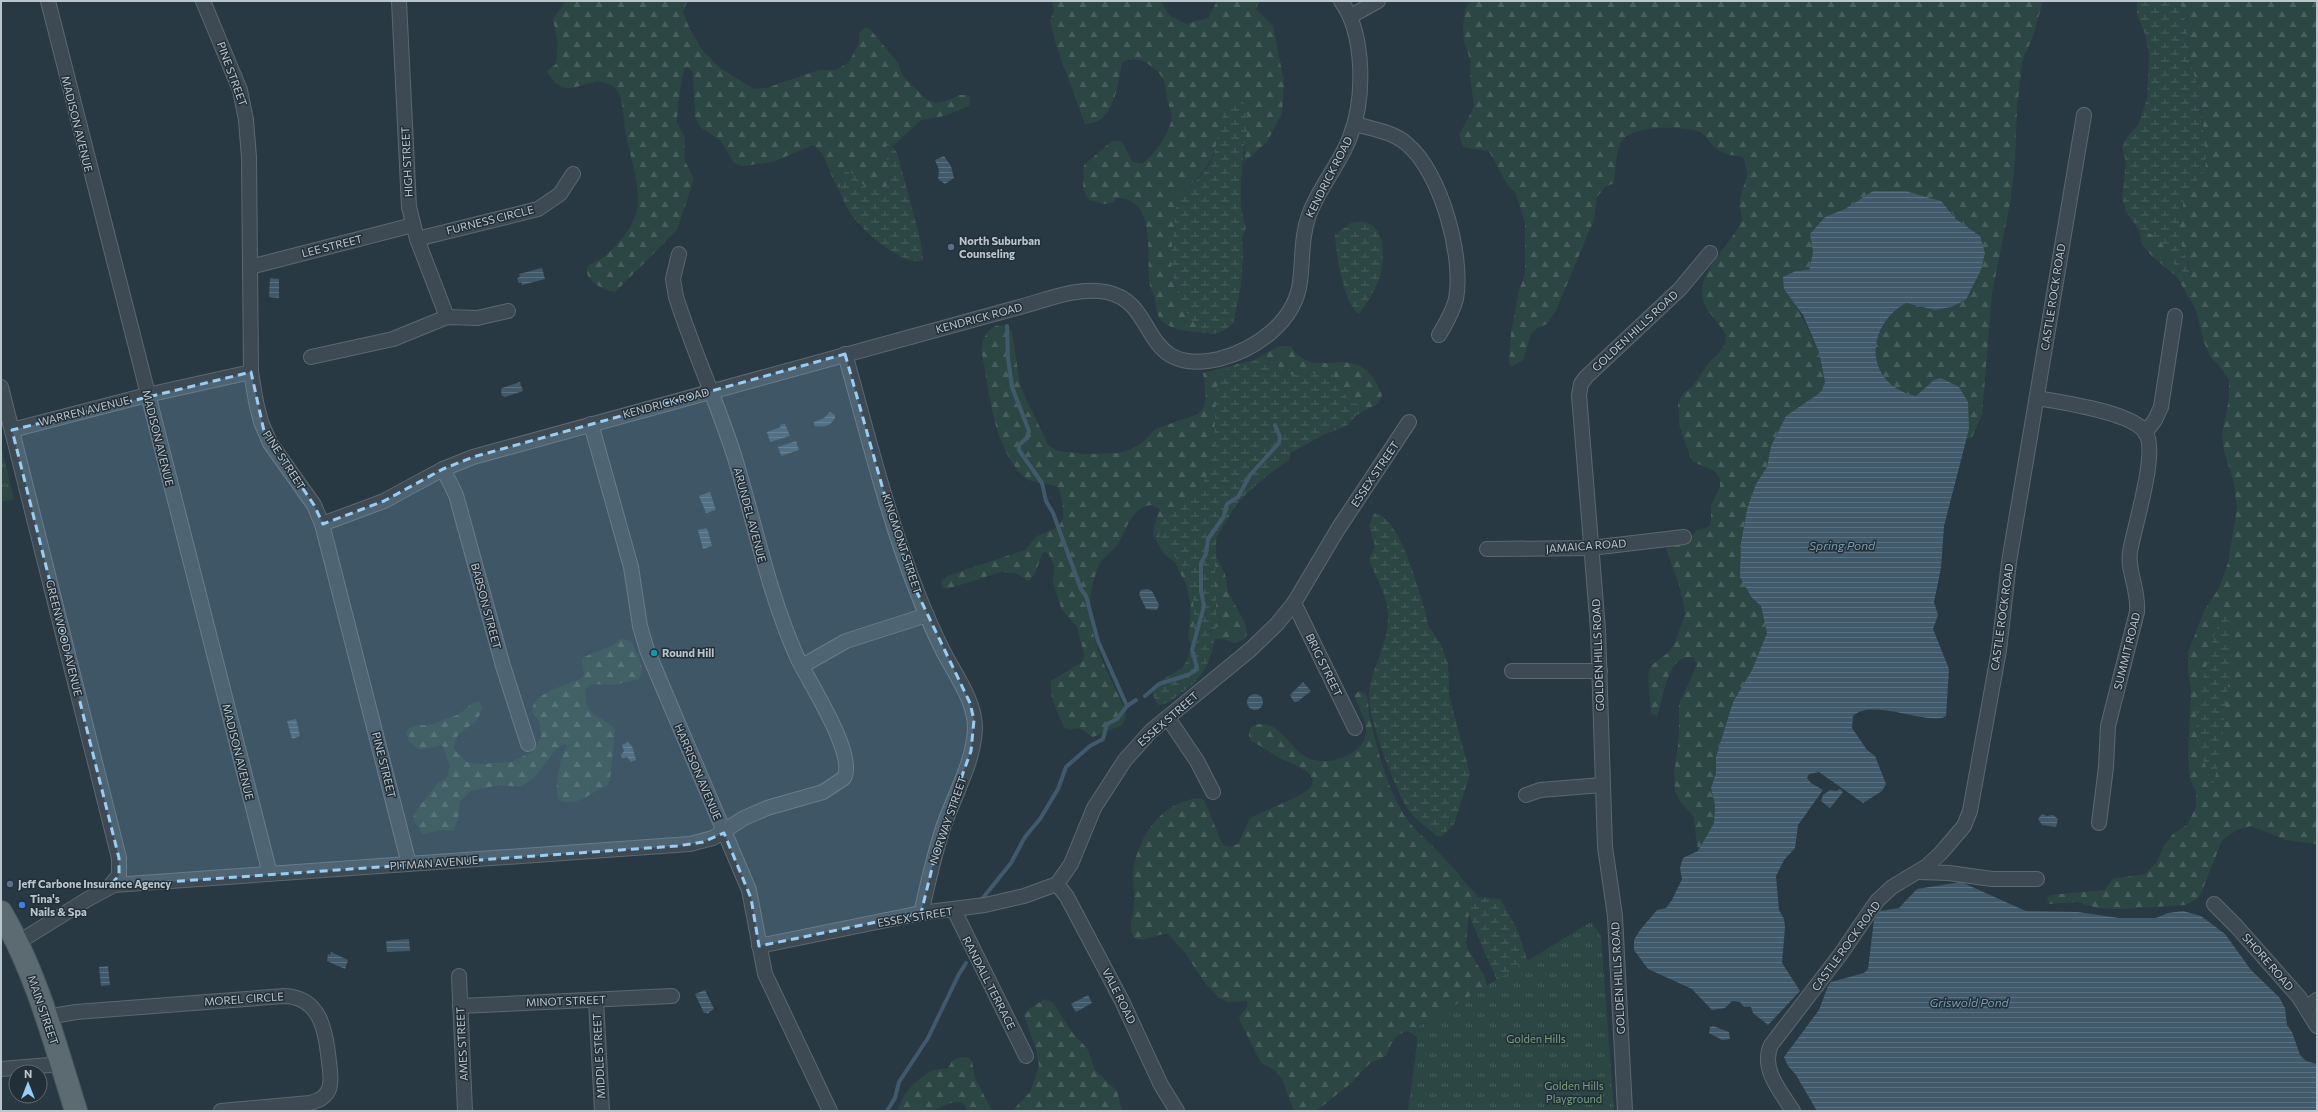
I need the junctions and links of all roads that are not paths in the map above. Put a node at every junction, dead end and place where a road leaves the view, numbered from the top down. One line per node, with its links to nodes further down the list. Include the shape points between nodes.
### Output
1 (48, 1): 24 (street, MADISON AVENUE)
2 (203, 1): 14 (street, PINE STREET, via 245,108 249,157)
3 (399, 1): 10 (street, HIGH STREET, via 408,199)
4 (1341, 1): 6 (street, KENDRICK ROAD)
5 (1378, 1): 6 (street)
6 (1351, 16): 8 (street, KENDRICK ROAD, via 1360,65)
7 (2084, 115): 25 (street, CASTLE ROCK ROAD)
8 (1354, 124): 18 (street, via 1387,133 1410,146 1439,194 1454,241 1457,284 1452,311); 19 (street, KENDRICK ROAD, via 1350,137 1317,196 1306,222 1300,284 1296,299 1277,327 1243,351 1228,357 1201,362 1185,361 1171,356 1154,340 1130,304 1115,294 1097,290 1023,306)
9 (573, 174): 11 (street, FURNESS CIRCLE, via 560,194 538,208)
10 (413, 225): 11 (street, HIGH STREET); 14 (street, LEE STREET)
11 (417, 238): 17 (street, HIGH STREET)
12 (1710, 253): 33 (street, GOLDEN HILLS ROAD, via 1680,289 1581,384 1579,395)
13 (679, 254): 23 (street, ARUNDEL AVENUE, via 673,275 674,290 683,320)
14 (250, 267): 21 (street, PINE STREET)
15 (508, 310): 17 (street, via 477,318)
16 (2175, 316): 29 (street, via 2161,407)
17 (447, 317): 20 (street, via 393,339)
18 (1439, 335)
19 (845, 354): 23 (street, KENDRICK ROAD); 36 (street, KINGMONT STREET, via 895,532)
20 (311, 357)
21 (251, 372): 24 (street, WARREN AVENUE); 31 (street, PINE STREET, via 264,431 314,505)
22 (1, 387): 28 (street, GREENWOOD AVENUE)
23 (712, 391): 27 (street, KENDRICK ROAD); 37 (street, ARUNDEL AVENUE, via 735,459 769,582)
24 (148, 395): 28 (street, WARREN AVENUE); 52 (street, MADISON AVENUE)
25 (2037, 398): 29 (street, via 2110,413 2132,423); 51 (street, CASTLE ROCK ROAD, via 1973,801 1964,826 1957,836)
26 (1410, 422): 35 (street, ESSEX STREET, via 1338,529)
27 (591, 424): 30 (street, KENDRICK ROAD, via 473,457); 49 (street, HARRISON AVENUE, via 631,567 641,635)
28 (12, 430): 55 (street, GREENWOOD AVENUE, via 119,858 119,875)
29 (2145, 433): 48 (street, SUMMIT ROAD, via 2149,455 2139,518 2129,557 2138,593 2137,612 2108,726)
30 (443, 469): 31 (street, KENDRICK ROAD, via 384,501); 42 (street, BABSON STREET, via 456,494 503,666)
31 (322, 524): 50 (street, PINE STREET)
32 (1684, 536): 33 (street, JAMAICA ROAD)
33 (1591, 548): 34 (street, JAMAICA ROAD); 39 (street, GOLDEN HILLS ROAD)
34 (1488, 549)
35 (1294, 603): 40 (street, ESSEX STREET, via 1250,650); 41 (street, BRIG STREET)
36 (927, 615): 37 (street, via 846,641); 43 (street, KINGMONT STREET, via 972,708 975,726)
37 (802, 666): 44 (street, ARUNDEL AVENUE, via 832,723 844,752)
38 (1512, 671): 39 (street)
39 (1600, 671): 45 (street, GOLDEN HILLS ROAD)
40 (1168, 718): 46 (street, via 1192,753); 54 (street, ESSEX STREET, via 1142,740 1112,779 1088,820 1071,864)
41 (1355, 728)
42 (528, 744)
43 (971, 751): 59 (street, NORWAY STREET, via 939,840)
44 (846, 772): 49 (street, PITMAN AVENUE, via 844,778 832,788 744,818)
45 (1602, 785): 47 (street, via 1540,790); 78 (street, GOLDEN HILLS ROAD, via 1606,863 1616,927)
46 (1213, 792)
47 (1526, 795)
48 (2099, 823)
49 (724, 833): 50 (street, PITMAN AVENUE, via 703,842 677,846); 61 (street, HARRISON AVENUE, via 751,898)
50 (409, 864): 52 (street, PITMAN AVENUE)
51 (1919, 872): 53 (street, via 1992,879); 79 (street, CASTLE ROCK ROAD, via 1892,887 1877,901 1771,1045 1768,1060 1772,1077)
52 (270, 874): 55 (street, PITMAN AVENUE)
53 (2037, 879)
54 (1057, 884): 57 (street, ESSEX STREET, via 1024,896); 77 (street, VALE ROAD, via 1067,897 1122,1001 1148,1060)
55 (110, 886): 60 (street, PITMAN AVENUE)
56 (2214, 904): 65 (street, SHORE ROAD)
57 (954, 910): 59 (street, ESSEX STREET); 69 (street, RANDALL TERRACE)
58 (1, 912): 60 (main road, MAIN STREET)
59 (921, 913): 61 (street, ESSEX STREET)
60 (17, 943): 67 (main road, MAIN STREET)
61 (759, 946): 76 (street, HARRISON AVENUE, via 765,974 776,1001)
62 (459, 976): 66 (street, AMES STREET)
63 (672, 996): 64 (street, MINOT STREET)
64 (596, 1000): 66 (street, MINOT STREET); 75 (street, MIDDLE STREET)
65 (2312, 1003): 68 (street, SHORE ROAD)
66 (460, 1006): 74 (street, AMES STREET)
67 (47, 1017): 70 (main road, MAIN STREET); 73 (street, MOREL CIRCLE, via 76,1012 284,996 298,998 307,1003 319,1018 325,1036 330,1080 327,1092 320,1099 310,1103)
68 (2317, 1026)
69 (1026, 1056)
70 (62, 1064): 71 (street); 72 (main road, MAIN STREET)
71 (1, 1069)
72 (76, 1111)
73 (221, 1111)
74 (465, 1111)
75 (602, 1111)
76 (830, 1111)
77 (1178, 1111)
78 (1625, 1111)
79 (1793, 1111)

